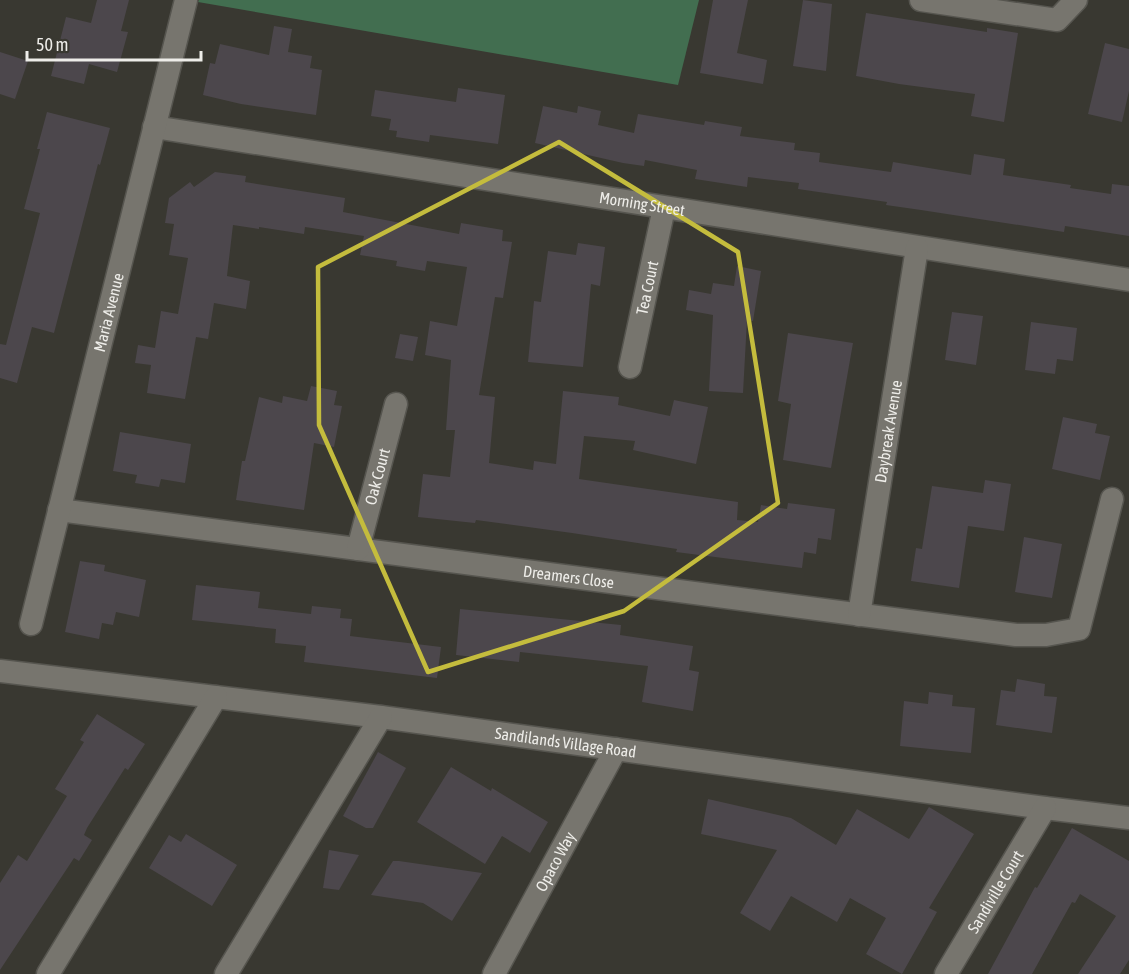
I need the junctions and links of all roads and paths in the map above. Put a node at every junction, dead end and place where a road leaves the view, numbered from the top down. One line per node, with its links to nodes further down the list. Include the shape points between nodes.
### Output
1 (186, 0): 4 (street, Maria Avenue)
2 (921, 0): 3 (street, via 1057,20)
3 (1076, 0)
4 (154, 127): 5 (street, Morning Street); 11 (street, Maria Avenue)
5 (664, 208): 6 (street, Morning Street); 8 (street, Tea Court)
6 (917, 248): 7 (street, Morning Street); 13 (street, Daybreak Avenue)
7 (1129, 280)
8 (630, 367)
9 (396, 404): 12 (street, Oak Court)
10 (1112, 499): 13 (street, Dreamers Close, via 1079,629 1016,635)
11 (59, 510): 12 (street, Dreamers Close); 14 (street, Maria Avenue)
12 (358, 549): 13 (street, Dreamers Close)
13 (859, 615)
14 (31, 624)
15 (0, 671): 16 (street, Sandilands Village Road)
16 (216, 697): 17 (street, Sandilands Village Road); 21 (street)
17 (381, 717): 18 (street, Sandilands Village Road); 22 (street)
18 (616, 749): 19 (street, Sandilands Village Road); 23 (street, Opaco Way)
19 (1044, 808): 20 (street, Sandilands Village Road); 24 (street, Sandiville Court)
20 (1129, 818)
21 (48, 974)
22 (226, 974)
23 (494, 974)
24 (946, 974)

